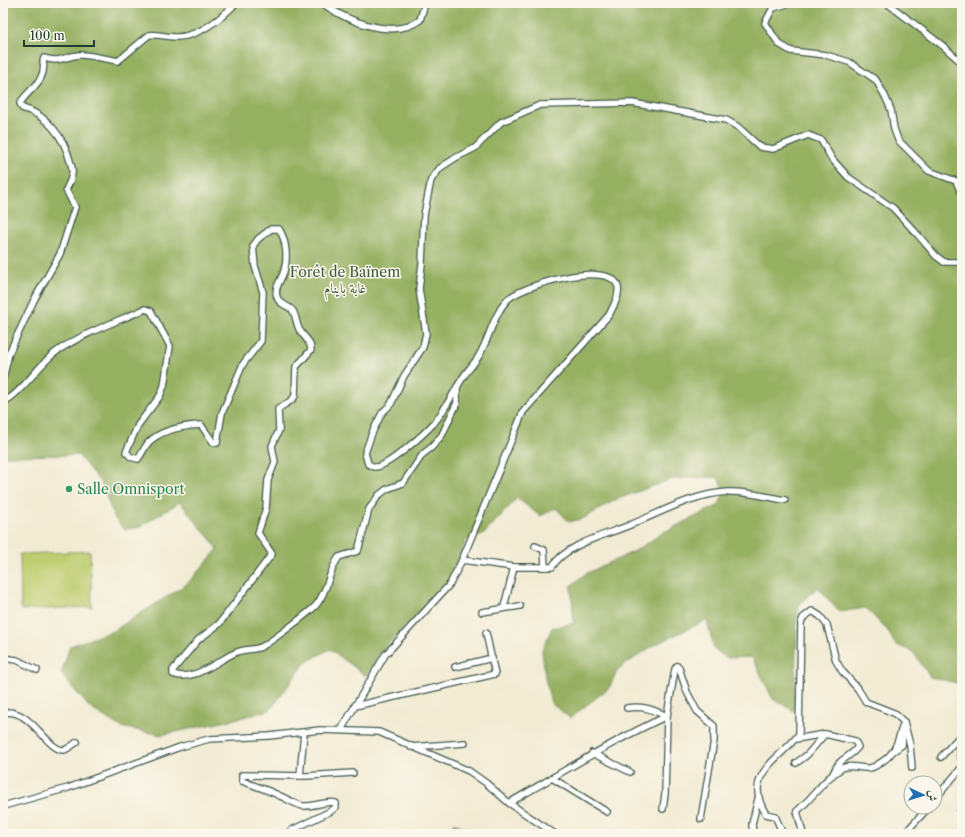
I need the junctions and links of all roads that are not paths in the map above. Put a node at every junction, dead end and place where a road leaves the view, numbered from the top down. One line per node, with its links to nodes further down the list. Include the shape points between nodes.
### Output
1 (236, 3): 9 (street, via 215,21 186,36 149,35 118,61 79,55 56,61 44,58 43,74 39,82 20,103 22,108 41,117 59,135 68,153 73,172 66,190 75,207 60,254 34,300 9,353)
2 (322, 3): 3 (street, via 336,14 356,22 400,29 412,26 420,20)
3 (425, 3)
4 (791, 3): 7 (street, via 773,8 766,23 779,44 791,51 849,62 876,80 891,110 898,140 929,171 956,181)
5 (887, 3): 6 (street)
6 (962, 63)
7 (962, 194)
8 (962, 262): 10 (street, via 944,262 936,256 893,208 848,177 832,160 821,140 808,135 772,149 760,148 738,127 726,120 706,116 632,103 540,105 501,122 475,148 440,168 431,180 424,215 418,289 426,333 422,347 372,433 365,453 368,464 374,467 381,466 410,444 435,422)
9 (3, 378)
10 (457, 387): 11 (street, via 456,403 442,436 423,454 403,483 387,489 372,504 366,515 364,534 358,551 339,558 329,574 316,606 261,647 238,651 201,672 178,676 173,674 173,670 198,640 219,624 272,554 258,533 266,508 268,480 275,462 272,446 279,430 278,409 295,396 296,367 311,350 311,343 299,329 292,311 276,297 276,290 284,273 286,252 283,235 279,229 271,229 253,246 255,266 263,292 261,341 243,364 222,413 217,443 213,442 201,425 186,426 161,434 148,443 138,459 126,452 138,425 160,396 164,386 170,346 151,310 145,309 56,352 12,396 7,400); 14 (street, via 477,358 488,332 508,299 556,278 585,275 608,276 614,279 619,287 617,301 609,315 523,412)
11 (3, 399)
12 (785, 500): 16 (street, via 741,492 705,496 680,503 597,537 557,559 552,568)
13 (535, 546): 16 (street, via 544,550)
14 (462, 560): 15 (street); 25 (street, via 450,584 385,655)
15 (514, 566): 16 (street); 18 (street)
16 (545, 567)
17 (520, 606): 18 (street)
18 (504, 607): 19 (street)
19 (482, 612)
20 (486, 633): 22 (street)
21 (3, 658): 24 (street, via 17,660)
22 (492, 658): 23 (street); 25 (street, via 496,674)
23 (455, 667)
24 (37, 670)
25 (355, 706): 30 (street)
26 (627, 708): 28 (street, via 650,708)
27 (3, 713): 34 (street, via 19,715 59,749 65,750)
28 (667, 716): 37 (street); 52 (street, via 666,794); 55 (street, via 675,668 678,666 697,711 714,726)
29 (904, 722): 33 (street, via 894,713 866,702 836,661 827,625 812,611 801,623 800,722); 42 (street); 45 (street, via 902,745 886,760 868,769 849,765)
30 (340, 730): 31 (street); 36 (street, via 379,732)
31 (304, 732): 46 (street); 51 (street, via 209,739 68,788)
32 (825, 734): 33 (street); 40 (street); 45 (street, via 854,741 858,747 851,756 842,759)
33 (796, 739): 49 (street, via 767,766 761,779)
34 (77, 742)
35 (465, 742): 36 (street)
36 (411, 747): 50 (street, via 469,771 486,782)
37 (592, 753): 43 (street); 47 (street)
38 (941, 757): 39 (street, via 959,737)
39 (962, 759)
40 (796, 763)
41 (962, 767): 48 (street)
42 (912, 768)
43 (630, 772)
44 (353, 773): 46 (street)
45 (832, 774): 60 (street, via 797,811)
46 (300, 776): 56 (street, via 242,775 241,780 303,806 336,803 331,811 292,830)
47 (552, 778): 50 (street); 53 (street)
48 (943, 790)
49 (758, 799): 58 (street, via 752,824); 59 (street, via 766,814 775,816)
50 (509, 803): 57 (street)
51 (3, 806)
52 (663, 809)
53 (607, 812)
54 (922, 815): 61 (street)
55 (701, 819)
56 (293, 834)
57 (555, 834)
58 (753, 834)
59 (783, 834)
60 (803, 834)
61 (904, 834)

